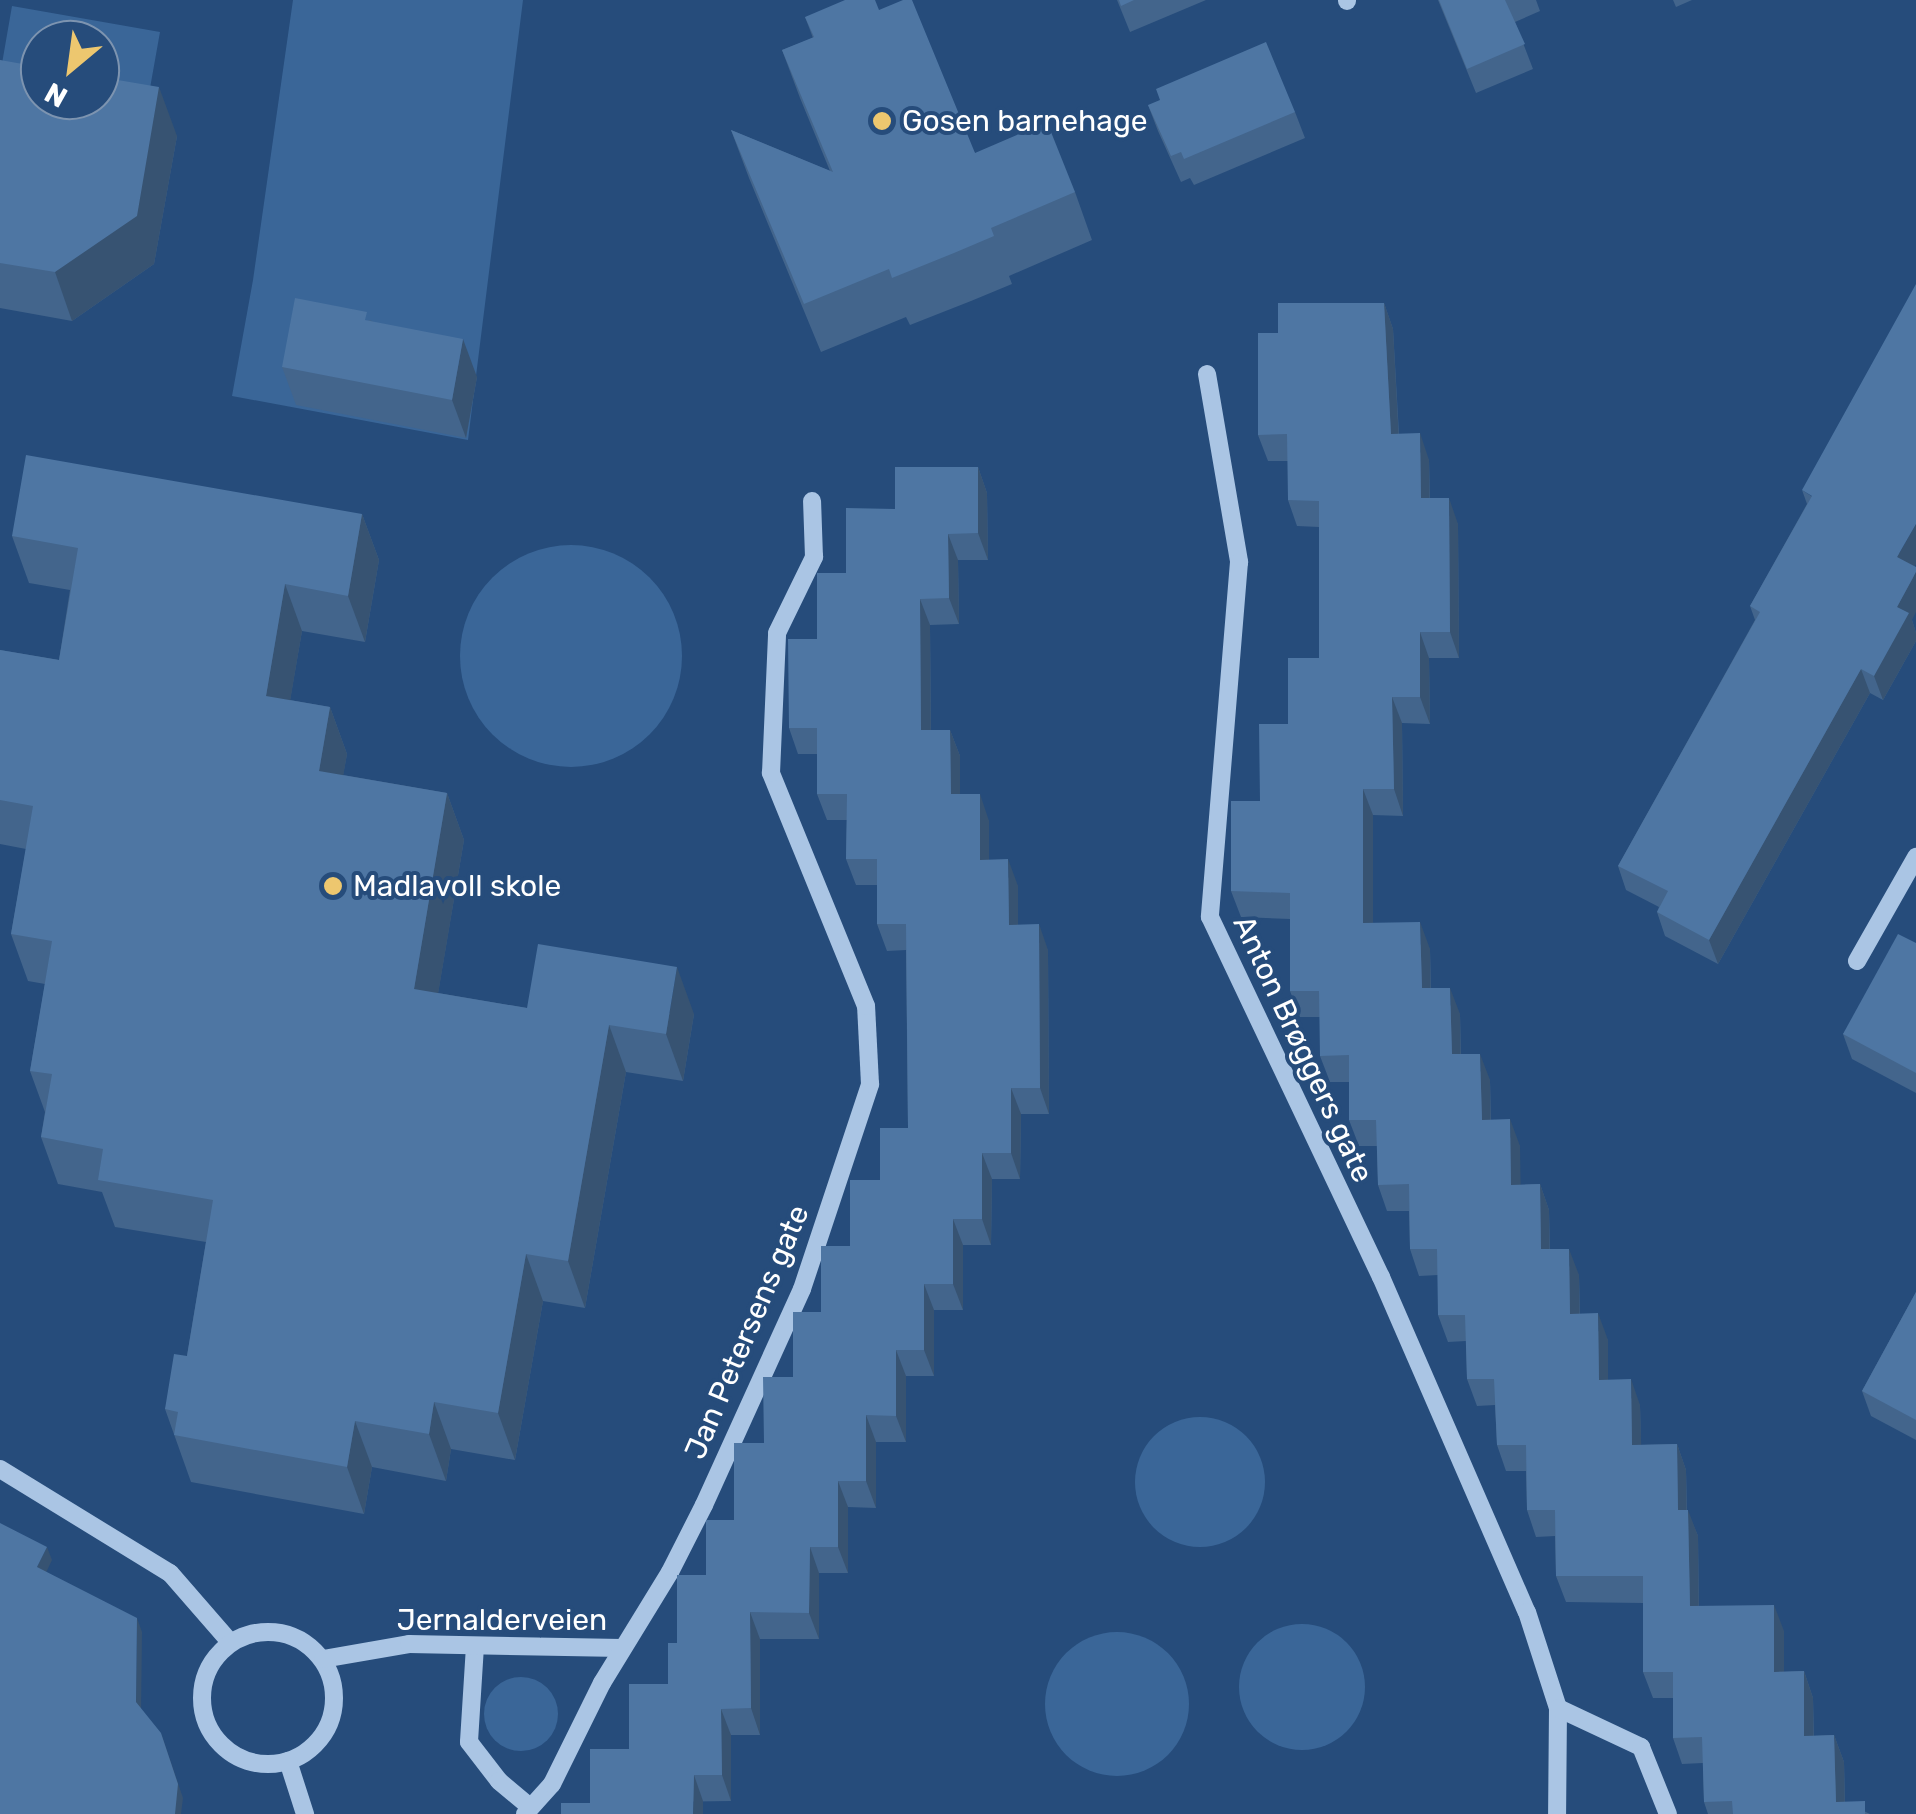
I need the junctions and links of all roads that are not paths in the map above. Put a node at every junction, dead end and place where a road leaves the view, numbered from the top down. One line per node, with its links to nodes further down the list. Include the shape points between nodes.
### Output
1 (1207, 374): 10 (street, Anton Brøggers gate, via 1239,562 1210,918 1381,1276 1528,1612)
2 (812, 502): 8 (street, Jan Petersens gate, via 814,557 776,634 771,773 866,1006 870,1084 802,1289 704,1505)
3 (1916, 857): 4 (street)
4 (1857, 962)
5 (0, 1470): 6 (street, via 170,1573)
6 (230, 1642): 9 (street, via 279,1633 308,1645); 11 (street, via 206,1674 201,1696 208,1726 246,1761)
7 (475, 1646): 8 (street, Jernalderveien); 9 (street, Jernalderveien, via 409,1644); 12 (street, Jan Petersens gate, via 469,1742)
8 (622, 1648): 12 (street, Jan Petersens gate, via 552,1784)
9 (322, 1660): 11 (street, via 334,1689 330,1720 314,1746)
10 (1558, 1708): 14 (street, Anton Brøggers gate); 15 (street, via 1641,1747)
11 (288, 1761): 13 (street)
12 (526, 1810)
13 (305, 1814)
14 (1557, 1814)
15 (1668, 1814)

